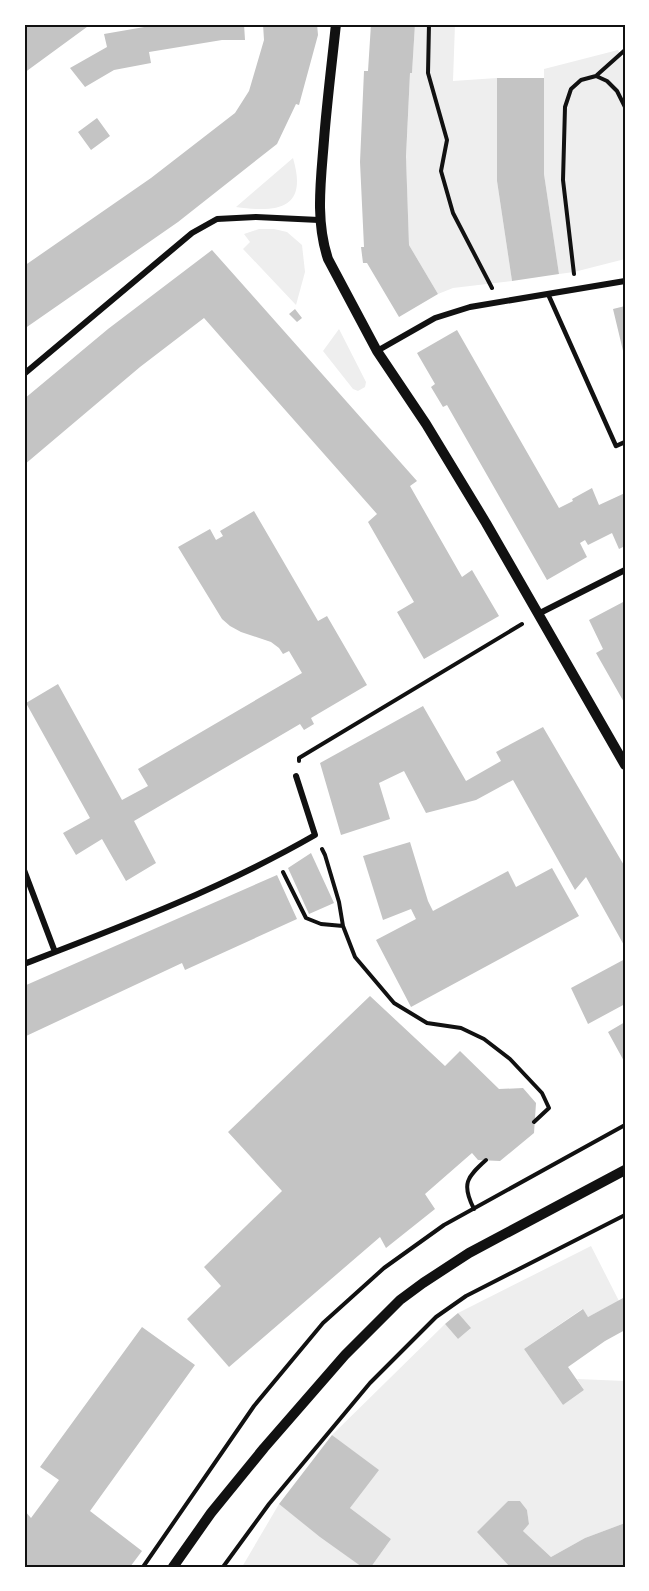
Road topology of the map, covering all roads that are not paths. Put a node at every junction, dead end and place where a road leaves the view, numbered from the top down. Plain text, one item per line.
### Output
1 (336, 24) edge
2 (320, 220) junction
3 (625, 281) edge
4 (548, 294) junction
5 (377, 351) junction
6 (24, 374) edge
7 (625, 442) edge
8 (625, 570) edge
9 (537, 615) junction
10 (625, 765) edge
11 (296, 776) road end
12 (24, 870) edge
13 (55, 952) junction
14 (24, 964) edge
15 (625, 1170) edge
16 (173, 1567) edge

1 - 2 street
2 - 5 street
2 - 6 street
3 - 4 street
4 - 5 street
4 - 7 lane
5 - 9 street
8 - 9 street
9 - 10 street
11 - 13 street
12 - 13 street
13 - 14 street
15 - 16 street

